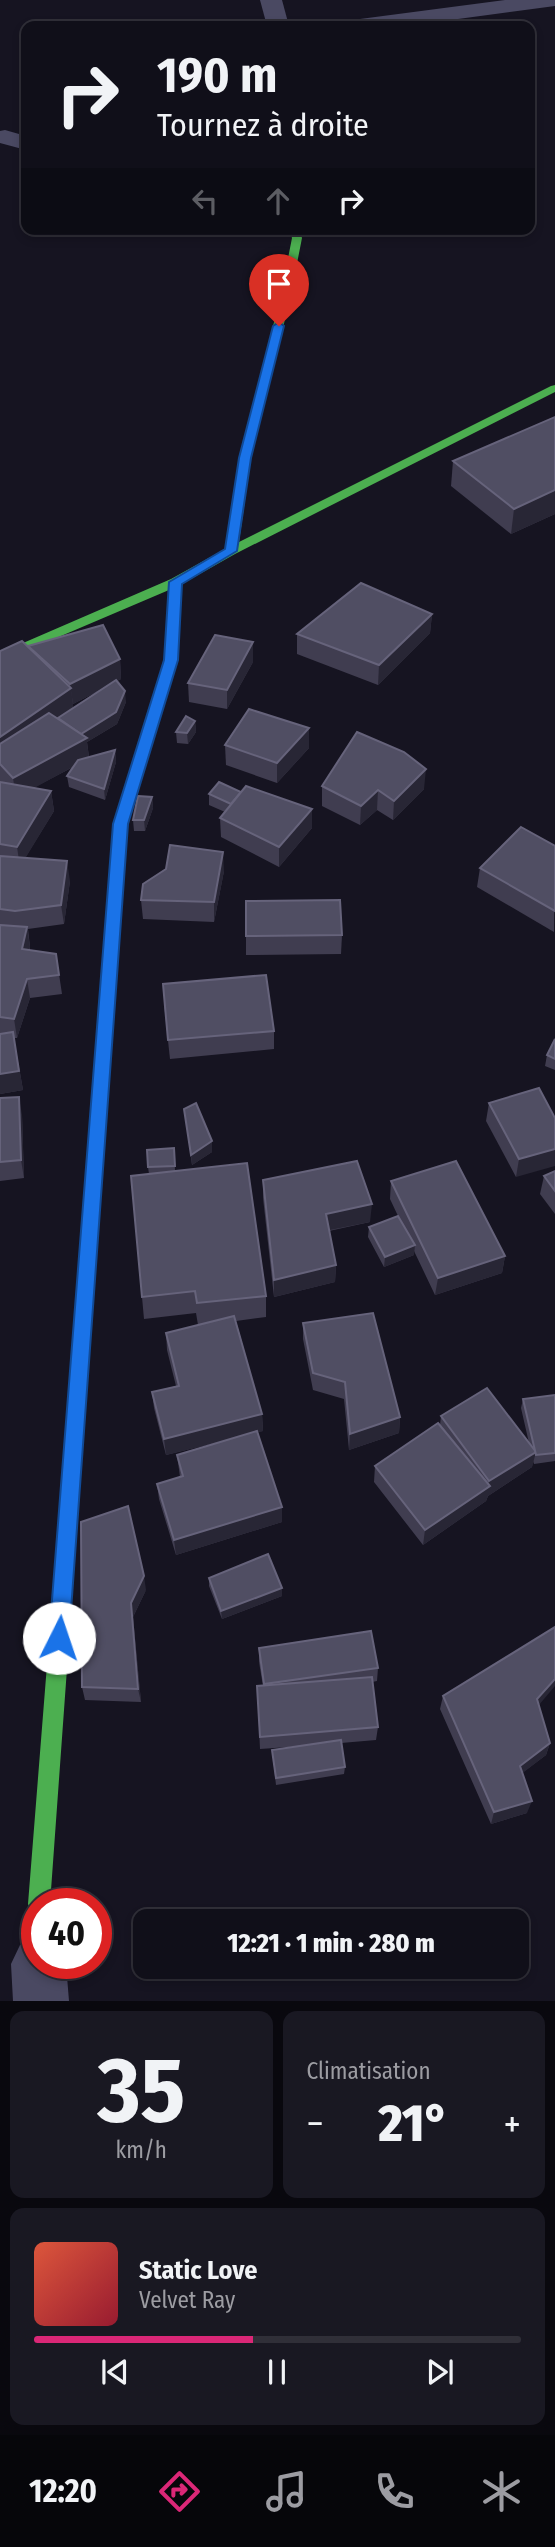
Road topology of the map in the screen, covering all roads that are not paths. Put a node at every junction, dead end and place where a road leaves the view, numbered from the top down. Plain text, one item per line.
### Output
1 (271, 0) edge
2 (553, 0) edge
3 (277, 21) edge
4 (397, 21) edge
5 (296, 235) edge
6 (555, 388) edge
7 (231, 551) junction
8 (176, 582) junction
9 (0, 658) edge
10 (40, 1888) edge
11 (40, 1979) edge
12 (41, 2001) edge

1 - 3 street
2 - 4 street
5 - 7 street
6 - 7 street
7 - 8 street
8 - 9 street
8 - 10 street
11 - 12 street

